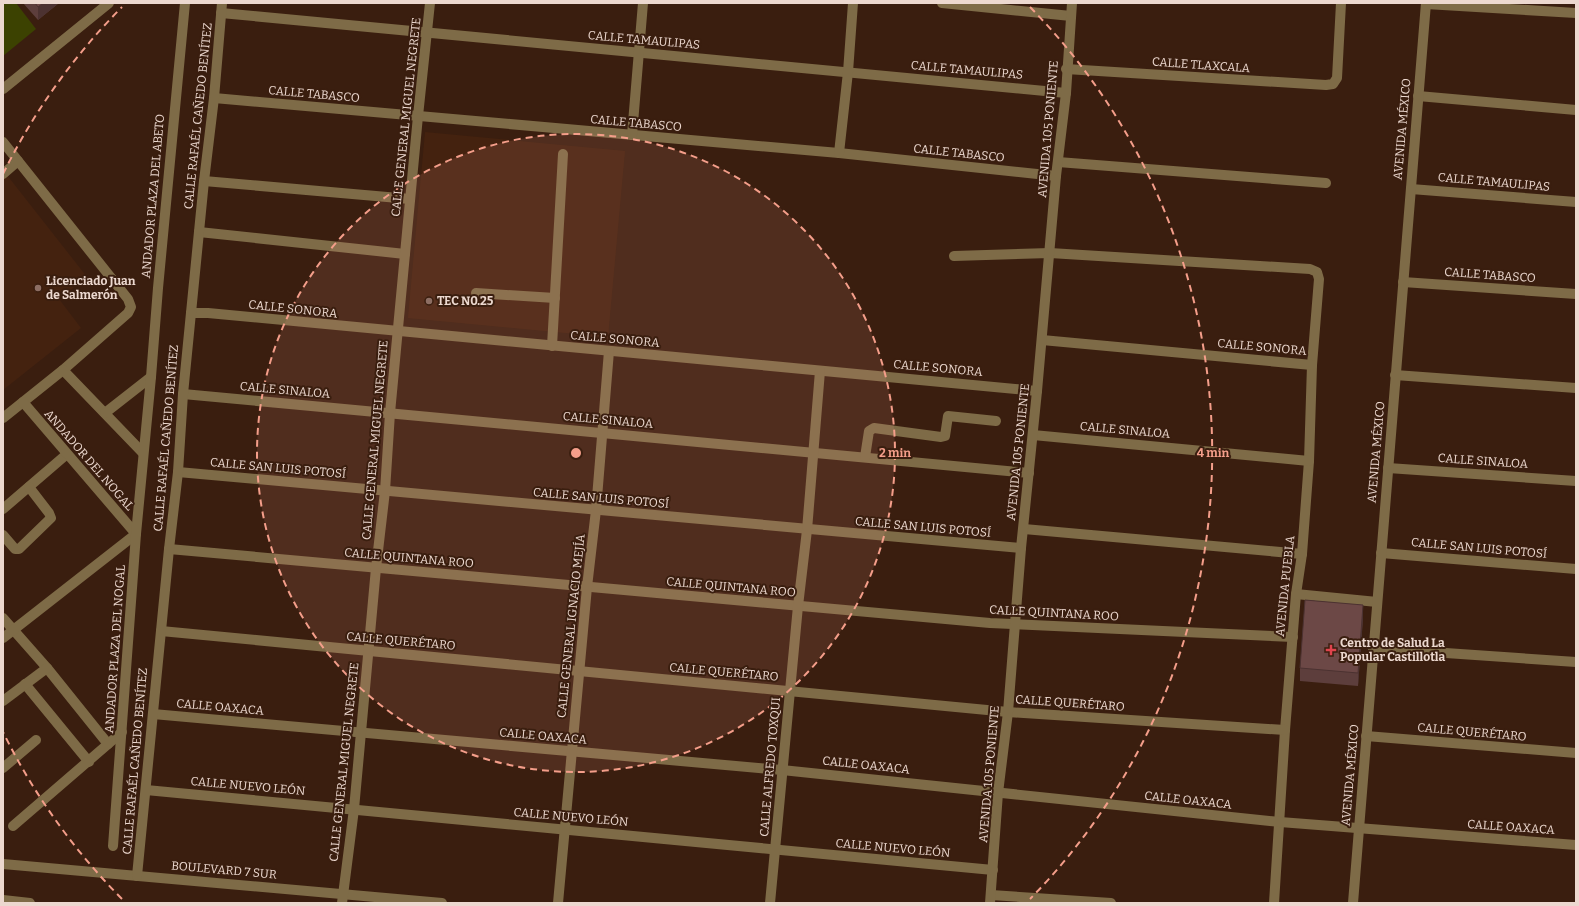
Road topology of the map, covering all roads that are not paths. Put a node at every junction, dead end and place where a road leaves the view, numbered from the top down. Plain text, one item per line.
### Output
1 (109, 3) edge
2 (185, 3) edge
3 (430, 3) edge
4 (643, 3) edge
5 (853, 3) edge
6 (942, 3) edge
7 (1072, 3) edge
8 (1342, 3) edge
9 (1426, 4) edge
10 (221, 8) edge
11 (1576, 13) edge
12 (1071, 16) junction
13 (427, 33) junction
14 (640, 53) junction
15 (1066, 69) junction
16 (848, 72) junction
17 (3, 89) edge
18 (1066, 93) junction
19 (1418, 96) junction
20 (214, 98) junction
21 (1576, 110) edge
22 (418, 116) junction
23 (632, 135) junction
24 (3, 142) edge
25 (839, 153) junction
26 (563, 154) dead end
27 (18, 161) junction
28 (1058, 162) junction
29 (3, 174) edge
30 (1056, 176) junction
31 (204, 181) junction
32 (1326, 183) dead end
33 (1411, 189) junction
34 (410, 199) junction
35 (1576, 202) edge
36 (199, 232) junction
37 (1050, 253) junction
38 (405, 254) junction
39 (954, 256) dead end
40 (1403, 282) junction
41 (476, 293) dead end
42 (1576, 294) edge
43 (555, 298) junction
44 (191, 313) junction
45 (398, 332) junction
46 (1042, 340) junction
47 (552, 346) junction
48 (608, 351) junction
49 (1312, 365) junction
50 (63, 370) junction
51 (820, 371) junction
52 (1395, 375) junction
53 (151, 377) junction
54 (1576, 388) edge
55 (1037, 390) junction
56 (183, 394) junction
57 (23, 402) junction
58 (105, 413) junction
59 (390, 413) junction
60 (3, 418) edge
61 (996, 421) dead end
62 (601, 433) junction
63 (1033, 435) junction
64 (812, 452) junction
65 (67, 454) junction
66 (143, 454) junction
67 (866, 457) junction
68 (1310, 461) junction
69 (1388, 468) junction
70 (178, 472) junction
71 (1029, 473) junction
72 (1576, 481) edge
73 (28, 487) junction
74 (385, 491) junction
75 (3, 509) edge
76 (596, 510) junction
77 (1024, 529) junction
78 (807, 530) junction
79 (3, 534) edge
80 (136, 534) junction
81 (1021, 548) junction
82 (169, 549) junction
83 (1381, 553) junction
84 (1302, 554) junction
85 (376, 568) junction
86 (1576, 569) edge
87 (587, 587) junction
88 (1296, 594) junction
89 (1377, 602) junction
90 (798, 606) junction
91 (3, 618) edge
92 (1015, 624) junction
93 (13, 631) junction
94 (161, 631) junction
95 (1293, 637) junction
96 (3, 638) edge
97 (1373, 648) junction
98 (368, 651) junction
99 (1576, 662) edge
100 (47, 668) junction
101 (579, 671) junction
102 (25, 684) junction
103 (790, 691) junction
104 (3, 701) edge
105 (1008, 712) junction
106 (153, 714) junction
107 (1285, 730) junction
108 (122, 732) junction
109 (361, 733) junction
110 (1366, 736) junction
111 (36, 740) dead end
112 (108, 744) junction
113 (572, 751) junction
114 (1576, 753) edge
115 (89, 762) junction
116 (3, 768) edge
117 (782, 770) junction
118 (146, 790) junction
119 (998, 793) junction
120 (354, 809) junction
121 (1280, 822) junction
122 (13, 826) dead end
123 (1359, 828) junction
124 (565, 830) junction
125 (1576, 845) edge
126 (113, 846) dead end
127 (775, 850) junction
128 (3, 864) edge
129 (993, 870) junction
130 (137, 876) junction
131 (342, 898) edge
132 (991, 899) edge
133 (3, 900) edge
134 (30, 903) edge
135 (442, 903) edge
136 (558, 903) edge
137 (770, 903) edge
138 (1111, 903) edge
139 (1274, 903) edge
140 (1352, 903) edge

1 - 17 street
2 - 53 street, ANDADOR PLAZA DEL ABETO
3 - 13 street, CALLE GENERAL MIGUEL NEGRETE
4 - 14 street
5 - 16 street
6 - 12 street
7 - 12 street, AVENIDA 105 PONIENTE
8 - 15 street, CALLE TLAXCALA
9 - 11 street
9 - 19 street, AVENIDA MÉXICO
10 - 13 street, CALLE TAMAULIPAS
10 - 20 street, CALLE RAFAÉL CAÑEDO BENÍTEZ
12 - 15 street, AVENIDA 105 PONIENTE
13 - 14 street, CALLE TAMAULIPAS
13 - 22 street, CALLE GENERAL MIGUEL NEGRETE
14 - 16 street, CALLE TAMAULIPAS
14 - 23 street
15 - 18 street, AVENIDA 105 PONIENTE
16 - 18 street, CALLE TAMAULIPAS
16 - 25 street
18 - 28 street, AVENIDA 105 PONIENTE
19 - 21 street
19 - 33 street, AVENIDA MÉXICO
20 - 22 street, CALLE TABASCO
20 - 31 street, CALLE RAFAÉL CAÑEDO BENÍTEZ
22 - 23 street, CALLE TABASCO
22 - 34 street, CALLE GENERAL MIGUEL NEGRETE
23 - 25 street, CALLE TABASCO
24 - 27 street
25 - 30 street, CALLE TABASCO
26 - 43 street
27 - 29 street
27 - 50 street
28 - 30 street, AVENIDA 105 PONIENTE
28 - 32 street
30 - 37 street, AVENIDA 105 PONIENTE
31 - 34 street
31 - 36 street, CALLE RAFAÉL CAÑEDO BENÍTEZ
33 - 35 street, CALLE TAMAULIPAS
33 - 40 street, AVENIDA MÉXICO
34 - 38 street, CALLE GENERAL MIGUEL NEGRETE
36 - 38 street
36 - 44 street, CALLE RAFAÉL CAÑEDO BENÍTEZ
37 - 39 street
37 - 46 street, AVENIDA 105 PONIENTE
37 - 49 street, AVENIDA PUEBLA
38 - 45 street, CALLE GENERAL MIGUEL NEGRETE
40 - 42 street, CALLE TABASCO
40 - 52 street, AVENIDA MÉXICO
41 - 43 street
43 - 47 street
44 - 45 street, CALLE SONORA
44 - 56 street, CALLE RAFAÉL CAÑEDO BENÍTEZ
45 - 47 street, CALLE SONORA
45 - 59 street, CALLE GENERAL MIGUEL NEGRETE
46 - 49 street, CALLE SONORA
46 - 55 street, AVENIDA 105 PONIENTE
47 - 48 street, CALLE SONORA
48 - 51 street, CALLE SONORA
48 - 62 street, CALLE GENERAL IGNACIO MEJÍA
49 - 68 street, AVENIDA PUEBLA
50 - 57 street
50 - 58 street
51 - 55 street, CALLE SONORA
51 - 64 street, CALLE ALFREDO TOXQUI
52 - 54 street
52 - 69 street, AVENIDA MÉXICO
53 - 58 street
53 - 66 street, ANDADOR PLAZA DEL NOGAL
55 - 63 street, AVENIDA 105 PONIENTE
56 - 59 street, CALLE SINALOA
56 - 70 street, CALLE RAFAÉL CAÑEDO BENÍTEZ
57 - 60 street
57 - 65 street, ANDADOR DEL NOGAL
58 - 66 street
59 - 62 street, CALLE SINALOA
59 - 74 street, CALLE GENERAL MIGUEL NEGRETE
61 - 67 street
62 - 64 street, CALLE SINALOA
62 - 76 street, CALLE GENERAL IGNACIO MEJÍA
63 - 68 street, CALLE SINALOA
63 - 71 street, AVENIDA 105 PONIENTE
64 - 67 street, CALLE SINALOA
64 - 78 street, CALLE ALFREDO TOXQUI
65 - 73 street
65 - 80 street, ANDADOR DEL NOGAL
66 - 80 street, ANDADOR PLAZA DEL NOGAL
67 - 71 street, CALLE SINALOA
68 - 84 street, AVENIDA PUEBLA
69 - 72 street, CALLE SINALOA
69 - 83 street, AVENIDA MÉXICO
70 - 74 street, CALLE SAN LUIS POTOSÍ
70 - 82 street, CALLE RAFAÉL CAÑEDO BENÍTEZ
71 - 77 street, AVENIDA 105 PONIENTE
73 - 75 street
73 - 79 street
74 - 76 street, CALLE SAN LUIS POTOSÍ
74 - 85 street, CALLE GENERAL MIGUEL NEGRETE
76 - 78 street, CALLE SAN LUIS POTOSÍ
76 - 87 street, CALLE GENERAL IGNACIO MEJÍA
77 - 81 street, AVENIDA 105 PONIENTE
77 - 84 street
78 - 81 street, CALLE SAN LUIS POTOSÍ
78 - 90 street, CALLE ALFREDO TOXQUI
80 - 93 street
80 - 108 street, ANDADOR PLAZA DEL NOGAL
81 - 92 street, AVENIDA 105 PONIENTE
82 - 85 street, CALLE QUINTANA ROO
82 - 94 street, CALLE RAFAÉL CAÑEDO BENÍTEZ
83 - 86 street, CALLE SAN LUIS POTOSÍ
83 - 89 street, AVENIDA MÉXICO
84 - 88 street, AVENIDA PUEBLA
85 - 87 street, CALLE QUINTANA ROO
85 - 98 street, CALLE GENERAL MIGUEL NEGRETE
87 - 90 street, CALLE QUINTANA ROO
87 - 101 street, CALLE GENERAL IGNACIO MEJÍA
88 - 89 street
88 - 95 street, AVENIDA PUEBLA
89 - 97 street, AVENIDA MÉXICO
90 - 92 street, CALLE QUINTANA ROO
90 - 103 street, CALLE ALFREDO TOXQUI
91 - 93 street
92 - 95 street, CALLE QUINTANA ROO
92 - 105 street, AVENIDA 105 PONIENTE
93 - 96 street
93 - 100 street
94 - 98 street, CALLE QUERÉTARO
94 - 106 street, CALLE RAFAÉL CAÑEDO BENÍTEZ
95 - 107 street, AVENIDA PUEBLA
97 - 99 street
97 - 110 street, AVENIDA MÉXICO
98 - 101 street, CALLE QUERÉTARO
98 - 109 street, CALLE GENERAL MIGUEL NEGRETE
100 - 102 street
100 - 112 street
101 - 103 street, CALLE QUERÉTARO
101 - 113 street, CALLE GENERAL IGNACIO MEJÍA
102 - 104 street
102 - 115 street
103 - 105 street, CALLE QUERÉTARO
103 - 117 street, CALLE ALFREDO TOXQUI
105 - 107 street, CALLE QUERÉTARO
105 - 119 street, AVENIDA 105 PONIENTE
106 - 109 street, CALLE OAXACA
106 - 118 street, CALLE RAFAÉL CAÑEDO BENÍTEZ
107 - 121 street, AVENIDA PUEBLA
108 - 112 street
108 - 126 street, ANDADOR PLAZA DEL NOGAL
109 - 113 street, CALLE OAXACA
109 - 120 street, CALLE GENERAL MIGUEL NEGRETE
110 - 114 street, CALLE QUERÉTARO
110 - 123 street, AVENIDA MÉXICO
111 - 116 street
112 - 115 street
113 - 117 street, CALLE OAXACA
113 - 124 street, CALLE GENERAL IGNACIO MEJÍA
115 - 122 street
117 - 119 street, CALLE OAXACA
117 - 127 street, CALLE ALFREDO TOXQUI
118 - 120 street, CALLE NUEVO LEÓN
118 - 130 street, CALLE RAFAÉL CAÑEDO BENÍTEZ
119 - 121 street, CALLE OAXACA
119 - 129 street, AVENIDA 105 PONIENTE
120 - 124 street, CALLE NUEVO LEÓN
120 - 131 street, CALLE GENERAL MIGUEL NEGRETE
121 - 123 street, CALLE OAXACA
121 - 139 street, AVENIDA PUEBLA
123 - 125 street, CALLE OAXACA
123 - 140 street, AVENIDA MÉXICO
124 - 127 street, CALLE NUEVO LEÓN
124 - 136 street, CALLE GENERAL IGNACIO MEJÍA
127 - 129 street, CALLE NUEVO LEÓN
127 - 137 street, CALLE ALFREDO TOXQUI
128 - 130 street, BOULEVARD 7 SUR
129 - 132 street, AVENIDA 105 PONIENTE
130 - 131 street, BOULEVARD 7 SUR
131 - 135 street, BOULEVARD 7 SUR
132 - 138 street
133 - 134 street

